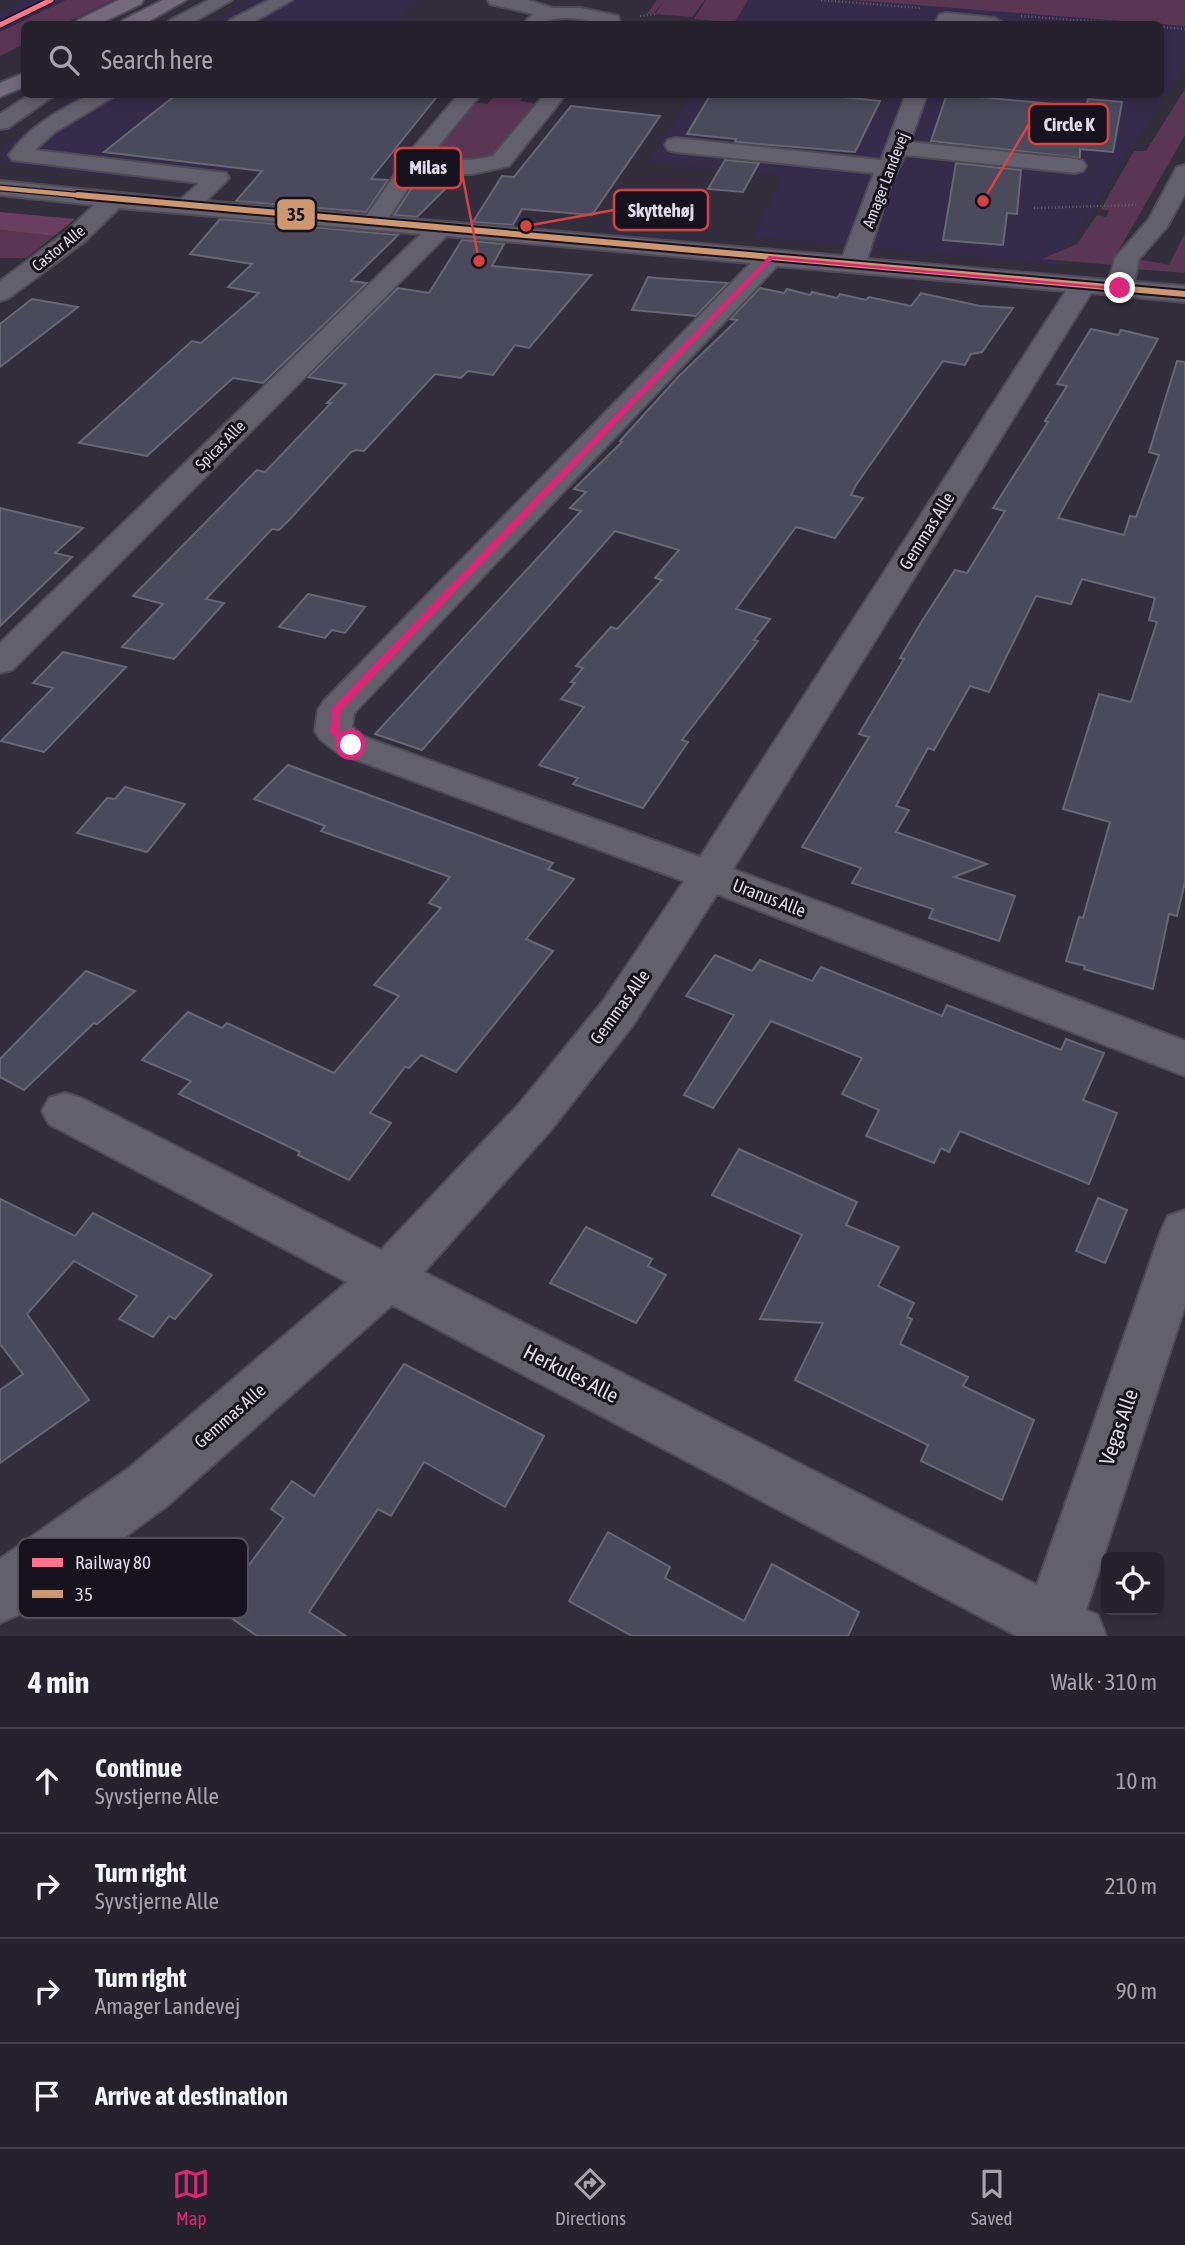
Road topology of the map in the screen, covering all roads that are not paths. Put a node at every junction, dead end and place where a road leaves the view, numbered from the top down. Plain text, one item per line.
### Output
1 (134, 0) edge
2 (177, 0) edge
3 (223, 0) edge
4 (283, 0) edge
5 (497, 0) edge
6 (553, 14) junction
7 (91, 21) edge
8 (136, 21) edge
9 (183, 21) edge
10 (243, 21) edge
11 (535, 21) edge
12 (611, 21) edge
13 (21, 80) edge
14 (0, 91) edge
15 (40, 98) edge
16 (101, 98) edge
17 (468, 98) edge
18 (553, 98) edge
19 (915, 98) edge
20 (0, 123) edge
21 (676, 145) dead end
22 (897, 146) junction
23 (1075, 166) dead end
24 (411, 167) junction
25 (889, 169) junction
26 (1185, 172) edge
27 (0, 188) edge
28 (113, 200) junction
29 (186, 206) junction
30 (373, 223) junction
31 (440, 229) junction
32 (771, 257) junction
33 (852, 265) junction
34 (0, 266) edge
35 (32, 269) junction
36 (1083, 285) junction
37 (1120, 288) junction
38 (0, 293) edge
39 (1185, 293) edge
40 (0, 662) edge
41 (709, 875) junction
42 (1185, 1059) edge
43 (65, 1111) dead end
44 (1185, 1231) edge
45 (387, 1278) junction
46 (77, 1538) edge
47 (18, 1581) edge
48 (0, 1594) edge
49 (1065, 1630) edge

1 - 7 highway
2 - 8 highway
3 - 9 street
4 - 10 street
5 - 6 street
6 - 11 street
6 - 12 street
13 - 14 highway
15 - 20 street
16 - 29 street
17 - 24 street
18 - 24 street
19 - 22 street, Amager Landevej
21 - 25 street
22 - 23 street
22 - 25 street, Amager Landevej
24 - 30 street
25 - 33 street, Amager Landevej
26 - 37 street
27 - 28 street
28 - 29 street
28 - 35 street, Castor Alle
29 - 30 street
30 - 31 street
31 - 32 street
31 - 40 street, Spicas Alle
32 - 33 street
32 - 41 street, Uranus Alle
33 - 36 street
34 - 35 street
35 - 38 street, Castor Alle
36 - 37 street
36 - 41 street, Gemmas Alle
37 - 39 street
41 - 42 street, Uranus Alle
41 - 45 street, Gemmas Alle
43 - 45 street, Herkules Alle
44 - 49 street, Vegas Alle
45 - 46 street, Gemmas Alle
45 - 49 street, Herkules Alle
47 - 48 street, Gemmas Alle

